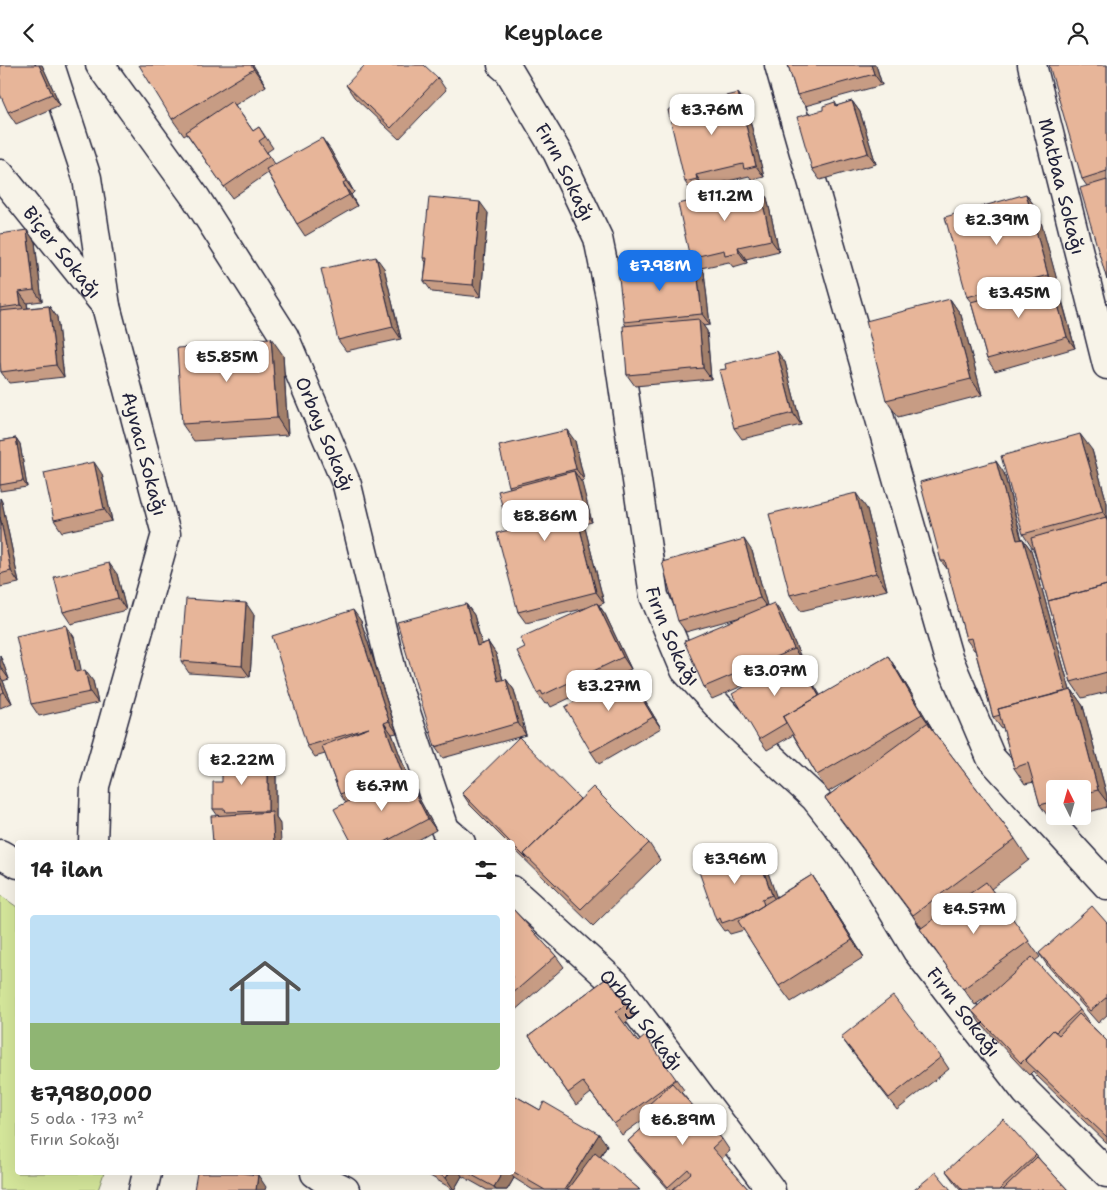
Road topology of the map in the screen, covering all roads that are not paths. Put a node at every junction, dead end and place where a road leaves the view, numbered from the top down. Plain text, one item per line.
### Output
1 (50, 65) edge
2 (100, 65) edge
3 (502, 65) edge
4 (779, 65) edge
5 (1032, 65) edge
6 (0, 174) edge
7 (106, 306) junction
8 (1107, 365) edge
9 (93, 840) edge
10 (457, 840) edge
11 (0, 854) edge
12 (15, 862) edge
13 (1107, 885) edge
14 (515, 893) edge
15 (1107, 1173) edge
16 (147, 1175) edge
17 (318, 1175) edge
18 (143, 1190) edge
19 (345, 1190) edge
20 (771, 1190) edge

1 - 7 street, Ayvacı Sokağı
2 - 10 street, Orbay Sokağı
3 - 15 street, Fırın Sokağı
4 - 13 street
5 - 8 street, Matbaa Sokağı
6 - 7 street, Biçer Sokağı
7 - 9 street, Ayvacı Sokağı
11 - 12 street
14 - 20 street, Orbay Sokağı
16 - 18 street
17 - 19 street

